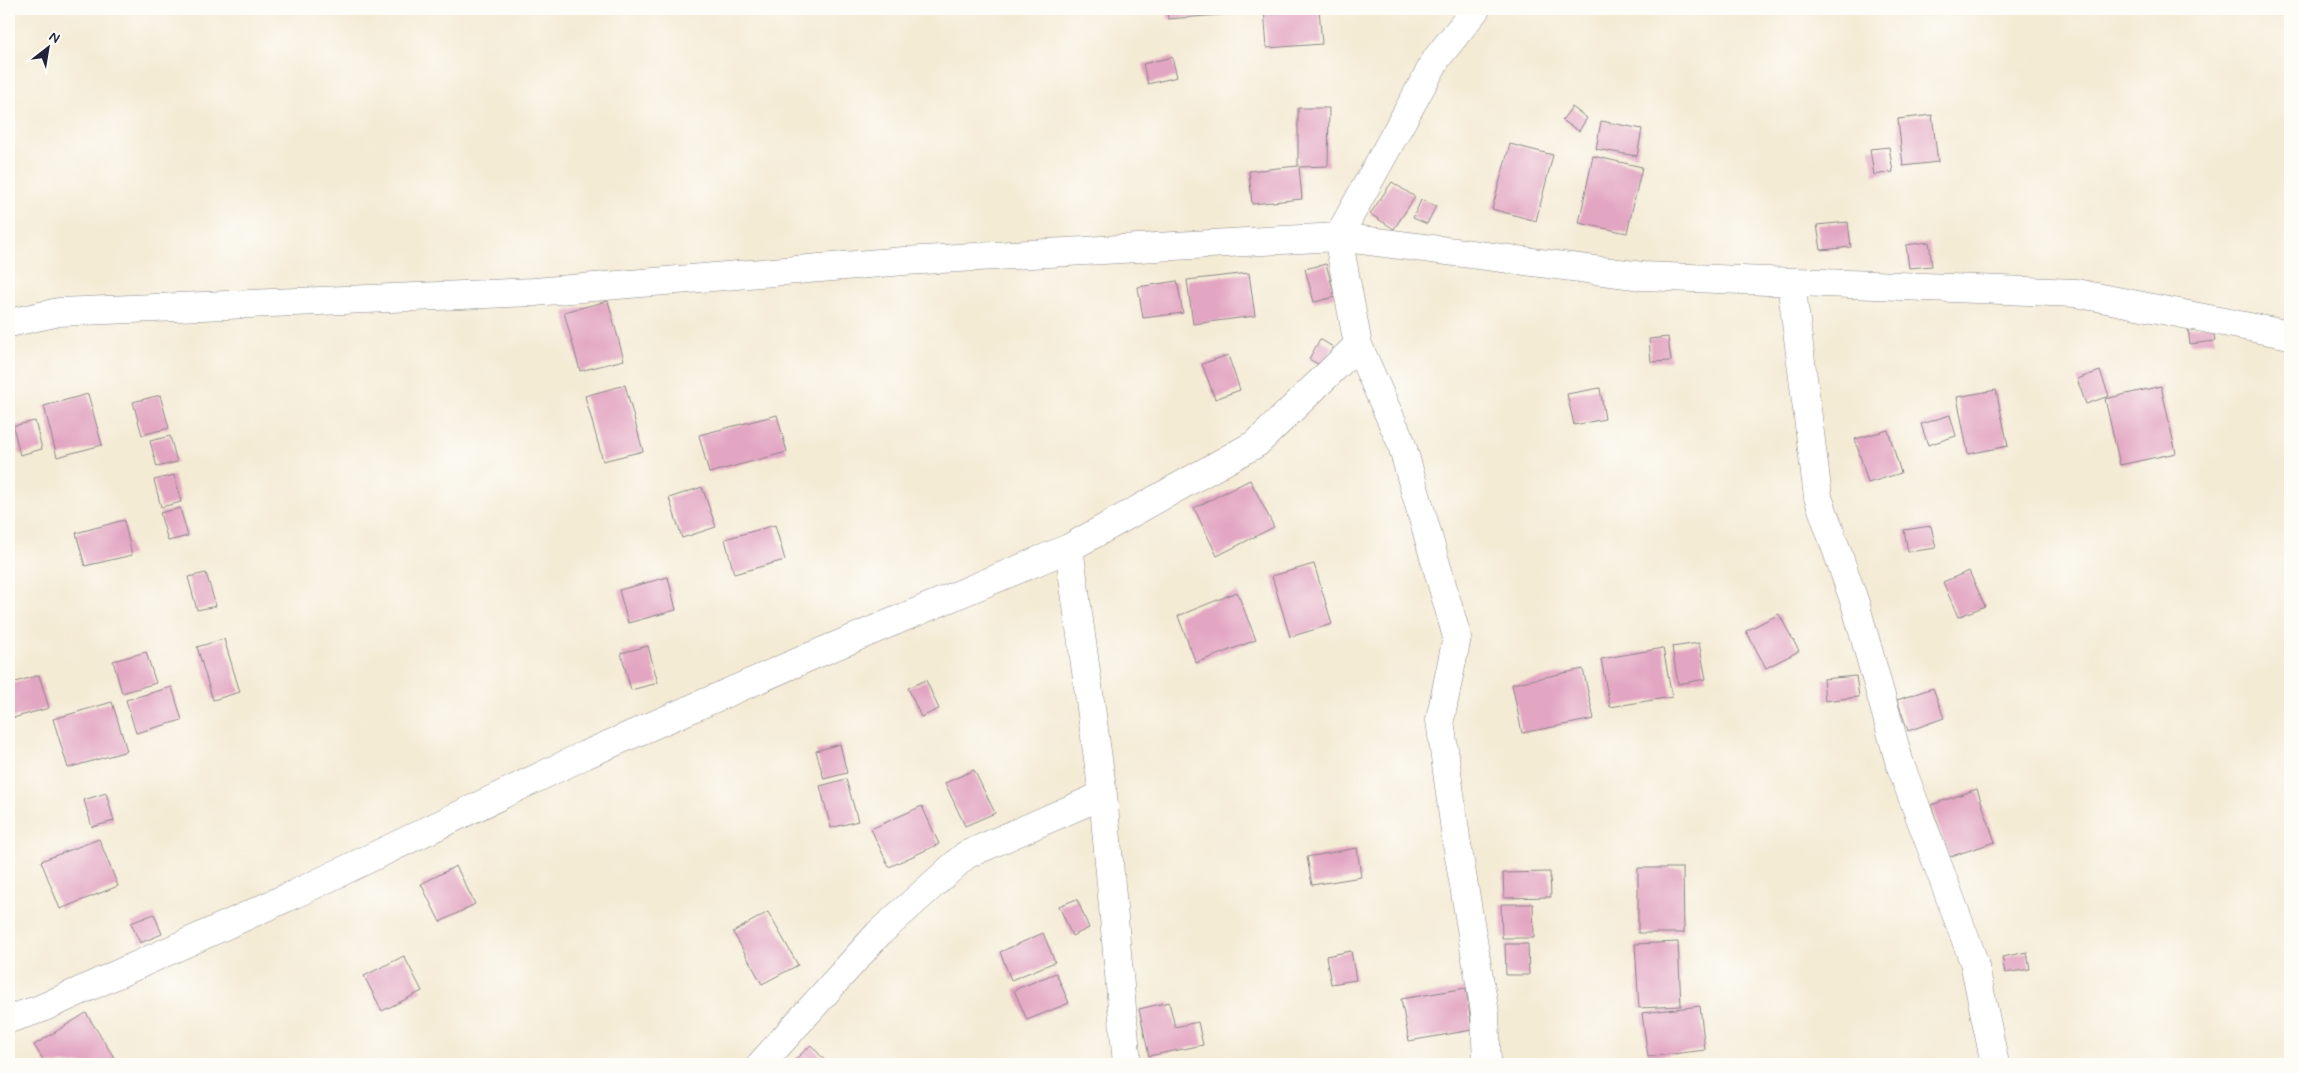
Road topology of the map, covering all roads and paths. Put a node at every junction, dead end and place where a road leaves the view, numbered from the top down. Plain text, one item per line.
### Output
1 (1476, 9) edge
2 (1338, 237) junction
3 (1791, 282) junction
4 (9, 323) edge
5 (2290, 335) edge
6 (1358, 345) junction
7 (1069, 548) junction
8 (1104, 795) junction
9 (9, 1019) edge
10 (761, 1064) edge
11 (1127, 1064) edge
12 (1487, 1064) edge
13 (1995, 1064) edge

1 - 2 street
2 - 3 street
2 - 4 street
2 - 6 street
3 - 5 street
3 - 13 street
6 - 7 street
6 - 12 street
7 - 8 street
7 - 9 street
8 - 10 street
8 - 11 street

